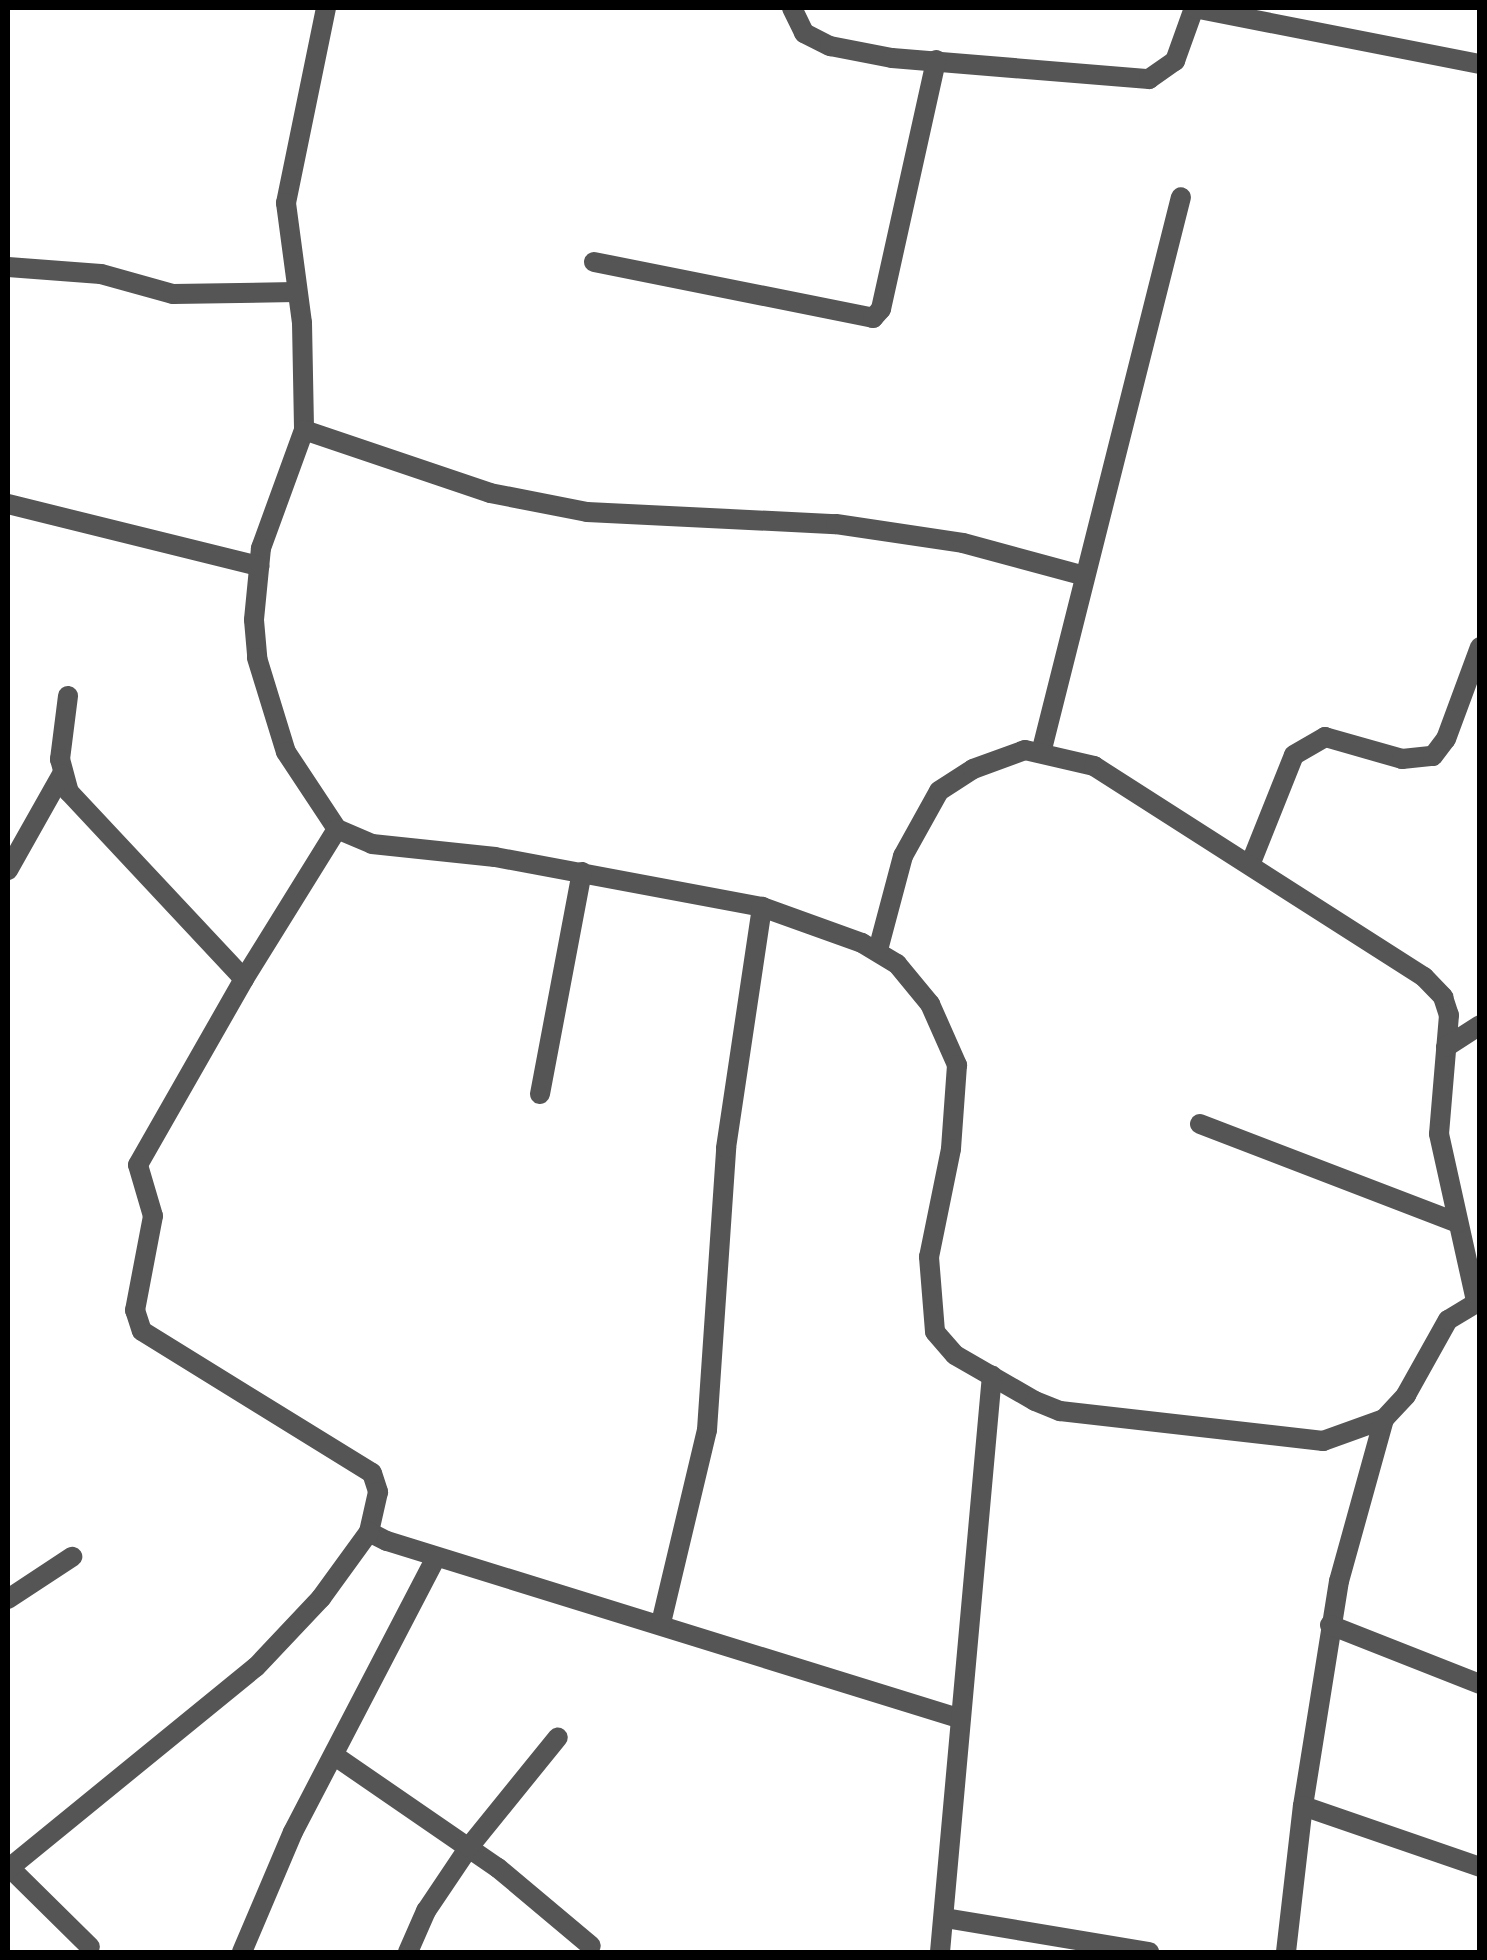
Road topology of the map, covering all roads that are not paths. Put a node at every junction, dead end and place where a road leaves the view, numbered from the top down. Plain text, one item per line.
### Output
1 (326, 8) edge
2 (792, 8) edge
3 (1194, 8) edge
4 (936, 60) junction
5 (1480, 64) edge
6 (1182, 197) dead end
7 (594, 262) dead end
8 (8, 266) edge
9 (296, 292) junction
10 (304, 430) junction
11 (8, 504) edge
12 (259, 566) junction
13 (1082, 575) junction
14 (1480, 647) edge
15 (68, 696) dead end
16 (1042, 749) junction
17 (62, 774) junction
18 (337, 829) junction
19 (1250, 865) junction
20 (8, 870) edge
21 (582, 872) junction
22 (762, 908) junction
23 (878, 950) junction
24 (244, 979) junction
25 (1480, 1025) edge
26 (1446, 1047) junction
27 (540, 1094) dead end
28 (1200, 1124) dead end
29 (1458, 1223) junction
30 (1478, 1301) edge
31 (992, 1375) junction
32 (1384, 1420) junction
33 (370, 1532) junction
34 (72, 1557) dead end
35 (436, 1557) junction
36 (8, 1599) edge
37 (661, 1623) junction
38 (1330, 1625) junction
39 (1480, 1684) edge
40 (958, 1718) junction
41 (558, 1736) dead end
42 (335, 1756) junction
43 (1302, 1806) junction
44 (469, 1847) junction
45 (8, 1868) edge
46 (1480, 1868) edge
47 (946, 1918) junction
48 (90, 1946) dead end
49 (590, 1946) dead end
50 (242, 1952) edge
51 (408, 1952) edge
52 (940, 1952) edge
53 (1149, 1952) edge
54 (1286, 1952) edge

1 - 9 street
2 - 4 street
3 - 4 street
3 - 5 street
4 - 7 street
6 - 13 street
8 - 9 street
9 - 10 street
10 - 12 street
10 - 13 street
11 - 12 street
12 - 18 street
13 - 16 street
14 - 19 street
15 - 17 street
16 - 19 street
16 - 23 street
17 - 20 street
17 - 24 street
18 - 21 street
18 - 24 street
19 - 26 street
21 - 22 street
21 - 27 street
22 - 23 street
22 - 37 street
23 - 31 street
24 - 33 street
25 - 26 street
26 - 29 street
28 - 29 street
29 - 30 street
30 - 32 street
31 - 32 street
31 - 40 street
32 - 38 street
33 - 35 street
33 - 45 street
34 - 36 street
35 - 37 street
35 - 42 street
37 - 40 street
38 - 39 street
38 - 43 street
40 - 47 street
41 - 44 street
42 - 44 street
42 - 50 street
43 - 46 street
43 - 54 street
44 - 49 street
44 - 51 street
45 - 48 street
47 - 52 street
47 - 53 street

